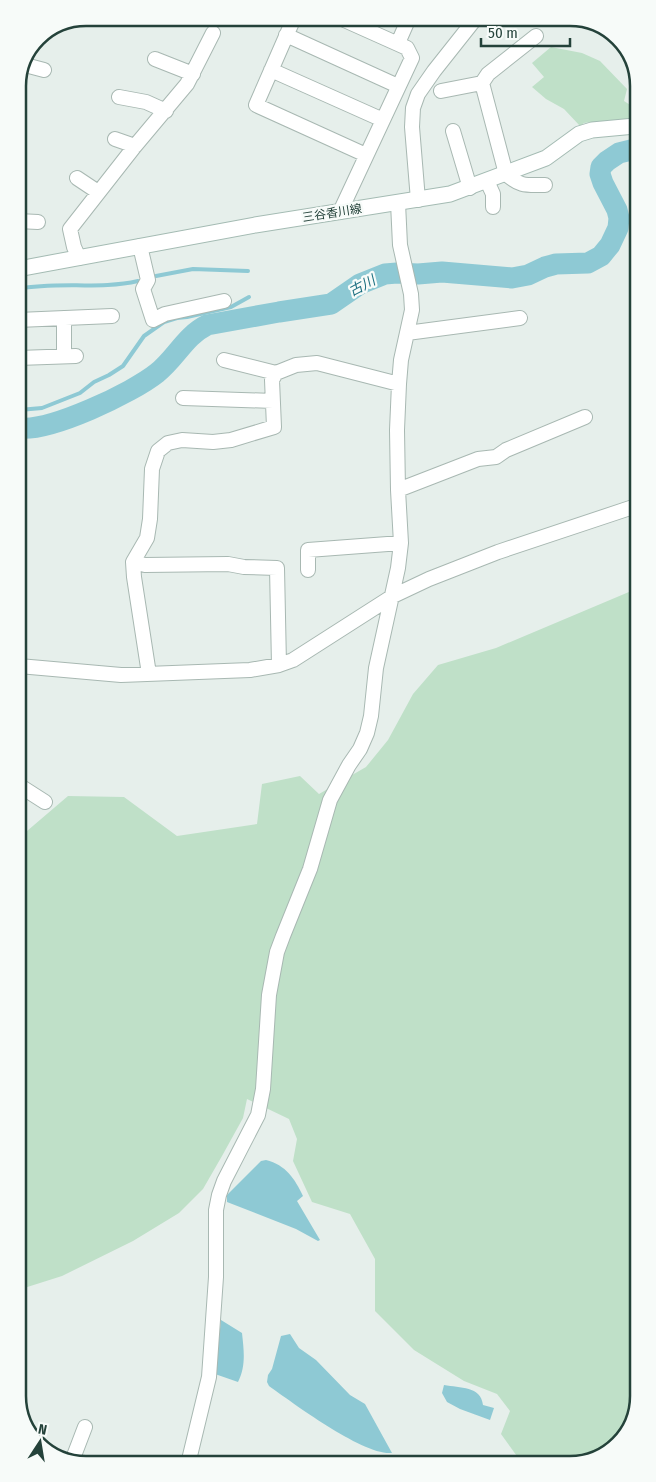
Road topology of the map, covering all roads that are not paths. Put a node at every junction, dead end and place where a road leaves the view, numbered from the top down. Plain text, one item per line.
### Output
1 (290, 26) edge
2 (359, 26) edge
3 (405, 26) edge
4 (470, 26) edge
5 (213, 33) dead end
6 (286, 35) junction
7 (536, 36) dead end
8 (398, 43) junction
9 (155, 58) dead end
10 (30, 66) edge
11 (44, 70) dead end
12 (271, 70) junction
13 (194, 74) junction
14 (482, 83) junction
15 (398, 86) junction
16 (441, 91) dead end
17 (119, 97) dead end
18 (166, 111) junction
19 (383, 120) junction
20 (630, 126) edge
21 (453, 131) dead end
22 (115, 139) dead end
23 (135, 146) junction
24 (366, 155) junction
25 (506, 174) junction
26 (77, 178) dead end
27 (488, 181) junction
28 (545, 185) dead end
29 (470, 188) junction
30 (98, 192) junction
31 (418, 200) junction
32 (398, 203) junction
33 (493, 207) dead end
34 (340, 212) junction
35 (26, 221) edge
36 (38, 222) dead end
37 (140, 246) junction
38 (79, 258) junction
39 (26, 268) edge
40 (224, 301) dead end
41 (112, 316) dead end
42 (64, 318) junction
43 (520, 318) dead end
44 (26, 320) edge
45 (407, 333) junction
46 (26, 358) edge
47 (224, 360) dead end
48 (276, 373) junction
49 (399, 384) junction
50 (183, 398) dead end
51 (273, 401) junction
52 (585, 417) dead end
53 (398, 490) junction
54 (630, 508) edge
55 (401, 543) junction
56 (133, 562) junction
57 (308, 570) dead end
58 (393, 596) junction
59 (279, 665) junction
60 (26, 666) edge
61 (150, 674) junction
62 (26, 790) edge
63 (45, 802) dead end
64 (85, 1427) dead end
65 (74, 1455) edge
66 (190, 1456) edge

1 - 6 street
2 - 8 street
3 - 8 street
4 - 31 street
5 - 13 street
6 - 12 street
6 - 15 street
7 - 14 street
8 - 15 street
9 - 13 street
10 - 11 street
12 - 19 street
12 - 24 street
13 - 18 street
14 - 16 street
14 - 25 street
15 - 19 street
17 - 18 street
18 - 23 street
19 - 24 street
20 - 25 main road, 三谷香川線
21 - 29 street
22 - 23 street
23 - 30 street
24 - 34 street
25 - 27 main road, 三谷香川線
25 - 28 street
26 - 30 street
27 - 29 main road, 三谷香川線
27 - 33 street
29 - 31 main road, 三谷香川線
30 - 38 street
31 - 32 main road, 三谷香川線
32 - 34 main road, 三谷香川線
32 - 45 street
34 - 37 main road, 三谷香川線
35 - 36 street
37 - 38 main road, 三谷香川線
37 - 40 street
38 - 39 main road, 三谷香川線
41 - 42 street
42 - 44 street
42 - 46 street
43 - 45 street
45 - 49 street
47 - 48 street
48 - 49 street
48 - 51 street
49 - 53 street
50 - 51 street
51 - 56 street
52 - 53 street
53 - 55 street
54 - 58 street
55 - 57 street
55 - 58 street
56 - 59 street
56 - 61 street
58 - 59 street
58 - 66 street
59 - 61 street
60 - 61 street
62 - 63 street
64 - 65 street

